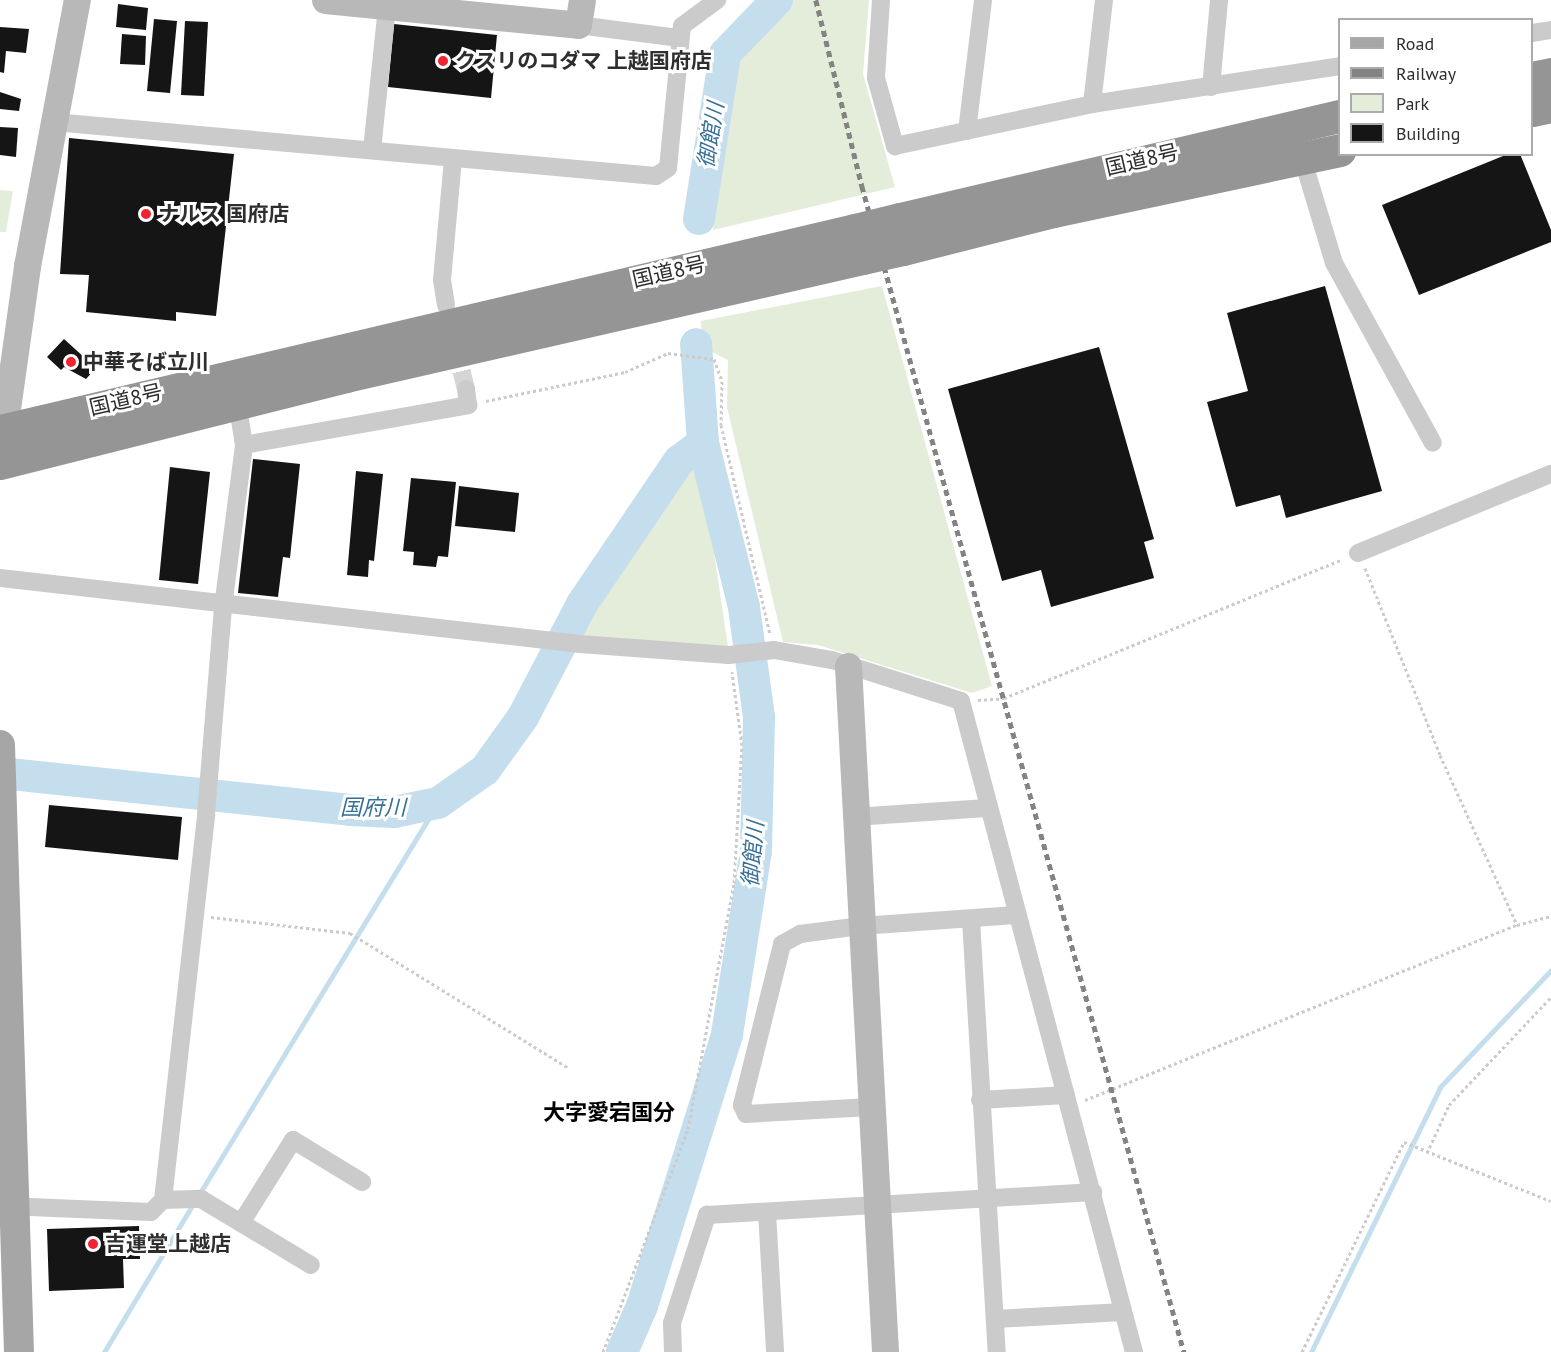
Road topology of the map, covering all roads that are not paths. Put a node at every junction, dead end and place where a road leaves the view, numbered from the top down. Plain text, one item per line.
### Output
1 (77, 0) edge
2 (325, 0) edge
3 (717, 0) edge
4 (881, 0) edge
5 (982, 0) edge
6 (1104, 0) edge
7 (1219, 0) edge
8 (387, 7) junction
9 (580, 13) edge
10 (1551, 30) edge
11 (1533, 33) edge
12 (680, 38) junction
13 (1338, 66) edge
14 (1551, 74) edge
15 (1533, 78) edge
16 (1211, 87) junction
17 (1092, 104) junction
18 (1551, 106) edge
19 (1533, 110) edge
20 (1338, 117) edge
21 (54, 122) junction
22 (967, 131) junction
23 (372, 150) junction
24 (1338, 150) edge
25 (1302, 157) junction
26 (453, 158) junction
27 (902, 234) junction
28 (859, 244) junction
29 (446, 305) dead end
30 (467, 397) road end
31 (238, 406) junction
32 (1, 440) edge
33 (1433, 443) dead end
34 (244, 445) junction
35 (0, 463) edge
36 (1551, 474) edge
37 (1358, 553) road end
38 (0, 578) edge
39 (223, 607) junction
40 (848, 666) junction
41 (0, 745) edge
42 (987, 808) junction
43 (854, 816) junction
44 (4, 895) edge
45 (1016, 915) junction
46 (971, 920) junction
47 (861, 926) junction
48 (980, 1100) junction
49 (1068, 1100) junction
50 (871, 1107) junction
51 (362, 1182) dead end
52 (1092, 1192) junction
53 (163, 1200) junction
54 (986, 1200) junction
55 (876, 1205) junction
56 (7, 1206) edge
57 (767, 1212) junction
58 (241, 1223) junction
59 (312, 1265) dead end
60 (1123, 1312) junction
61 (995, 1318) junction
62 (19, 1352) edge
63 (673, 1352) edge
64 (775, 1352) edge
65 (885, 1352) edge
66 (997, 1352) edge
67 (1134, 1352) edge

1 - 21 street
2 - 8 street
3 - 12 street
4 - 22 street
5 - 22 street
6 - 17 street
7 - 16 street
8 - 9 street
8 - 23 street
9 - 12 street
10 - 11 street
12 - 26 street
13 - 16 street
14 - 15 highway
16 - 17 street
17 - 22 street
18 - 19 highway
20 - 27 highway, 国道8号
21 - 23 street
21 - 32 street
23 - 26 street
24 - 25 highway, 国道8号
25 - 27 highway, 国道8号
25 - 33 street
26 - 29 street
27 - 28 highway, 国道8号, bridge
28 - 31 highway, 国道8号
28 - 32 highway, 国道8号
30 - 34 street
31 - 34 street
31 - 35 highway, 国道8号
34 - 39 street
36 - 37 street
38 - 39 street
39 - 40 street
39 - 53 street
40 - 42 street
40 - 43 street
41 - 44 main road
42 - 43 street
42 - 45 street
43 - 47 street
44 - 56 main road
45 - 46 street
45 - 49 street
46 - 47 street
46 - 48 street
47 - 50 street
47 - 50 street
48 - 49 street
48 - 54 street
49 - 52 street
50 - 55 street
51 - 58 street
52 - 54 street
52 - 60 street
53 - 56 street
53 - 58 street
54 - 55 street
54 - 61 street
55 - 57 street
55 - 65 street
56 - 62 main road
57 - 63 street
57 - 64 street
58 - 59 street
60 - 61 street
60 - 67 street
61 - 66 street

